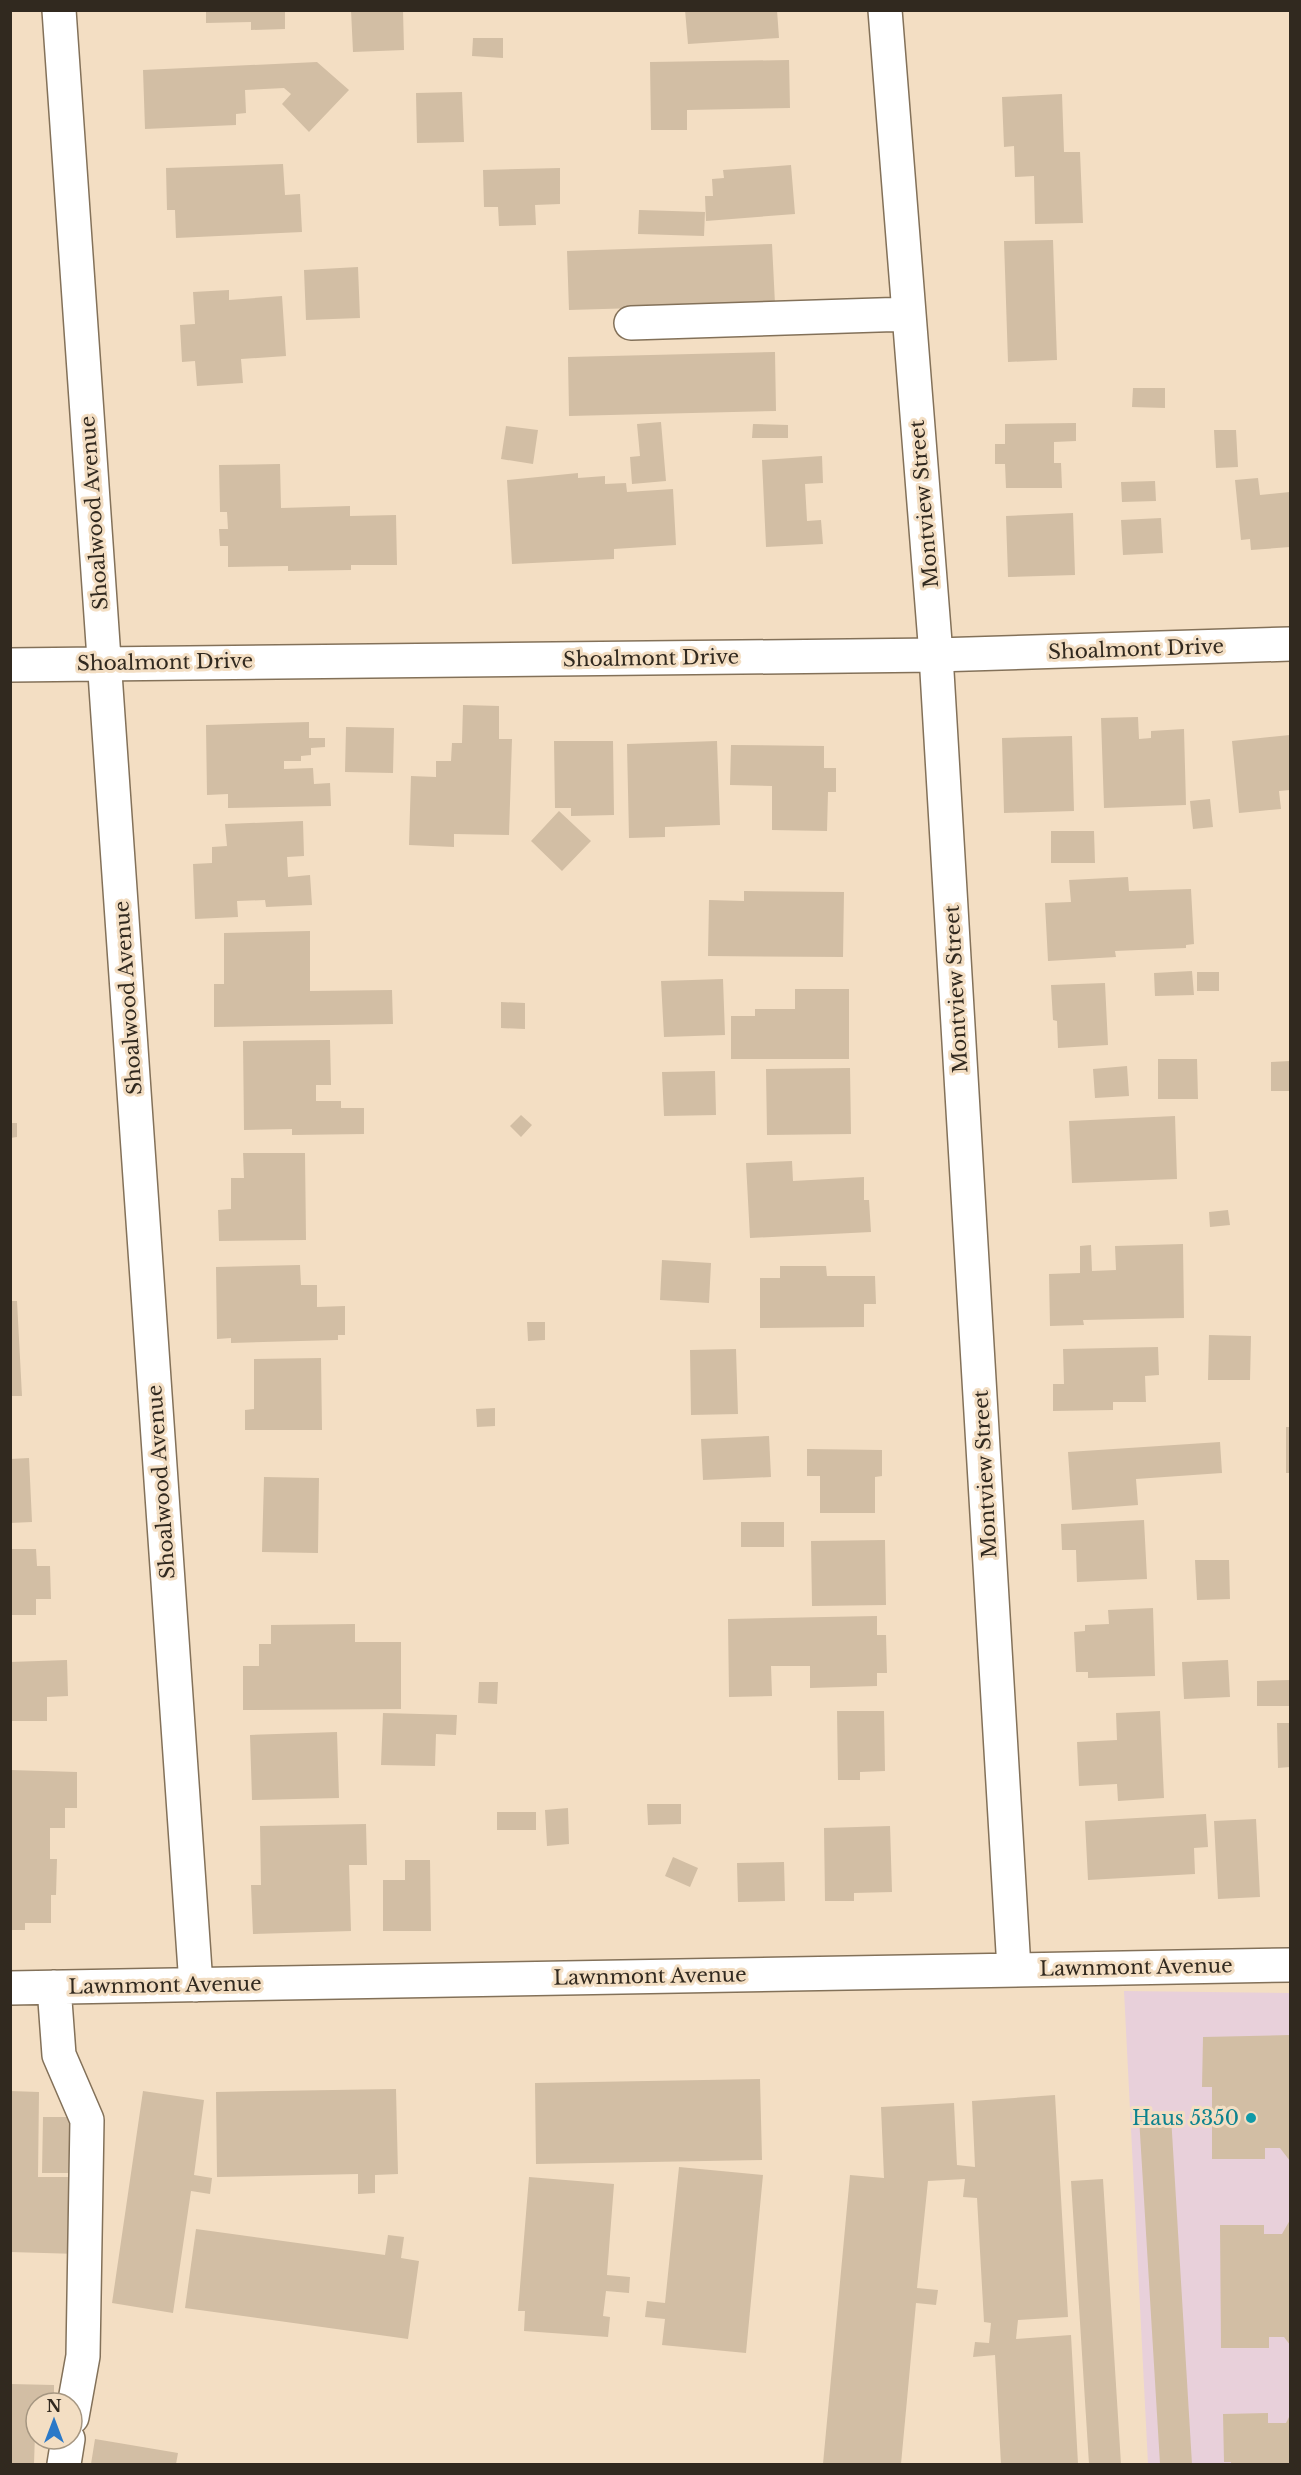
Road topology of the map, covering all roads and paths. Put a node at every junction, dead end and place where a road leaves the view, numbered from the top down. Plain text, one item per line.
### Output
1 (59, 10) edge
2 (885, 10) edge
3 (909, 314) junction
4 (631, 323) dead end
5 (1290, 644) edge
6 (936, 655) junction
7 (105, 663) junction
8 (10, 665) edge
9 (1290, 1965) edge
10 (1014, 1969) junction
11 (196, 1985) junction
12 (10, 1988) edge
13 (54, 1988) junction
14 (77, 2391) edge

1 - 7 street, Shoalwood Avenue
2 - 3 street, Montview Street
3 - 4 street
3 - 6 street, Montview Street
5 - 6 street, Shoalmont Drive
6 - 7 street, Shoalmont Drive
6 - 10 street, Montview Street
7 - 8 street, Shoalmont Drive
7 - 11 street, Shoalwood Avenue
9 - 10 street, Lawnmont Avenue
10 - 11 street, Lawnmont Avenue
11 - 13 street, Lawnmont Avenue
12 - 13 street, Lawnmont Avenue
13 - 14 street

